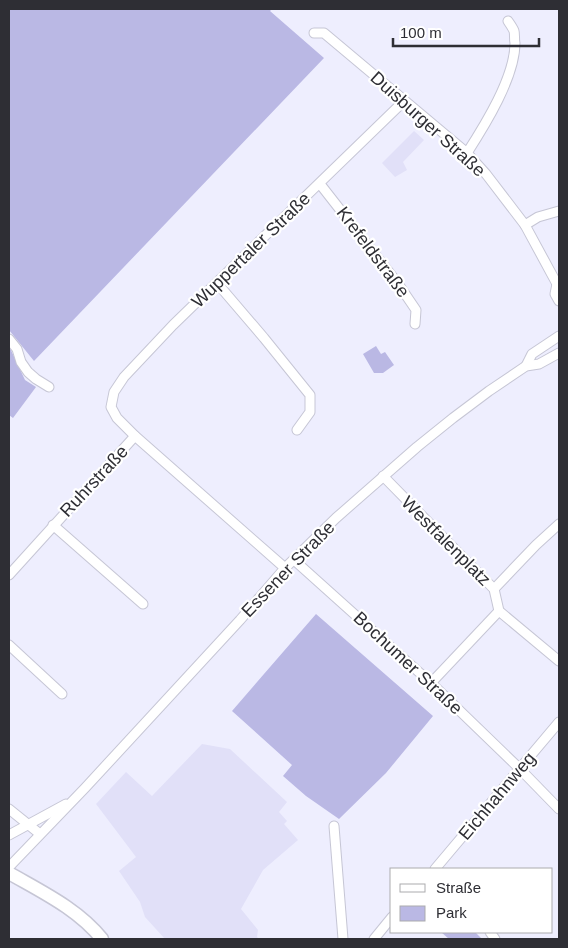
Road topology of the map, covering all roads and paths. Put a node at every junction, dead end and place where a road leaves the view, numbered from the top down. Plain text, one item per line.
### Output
1 (508, 21) dead end
2 (314, 33) dead end
3 (404, 101) junction
4 (467, 153) junction
5 (320, 184) junction
6 (559, 210) edge
7 (525, 225) junction
8 (217, 283) junction
9 (558, 285) edge
10 (559, 301) edge
11 (415, 324) dead end
12 (559, 336) edge
13 (9, 339) edge
14 (559, 353) edge
15 (526, 366) junction
16 (49, 387) dead end
17 (296, 430) dead end
18 (135, 436) junction
19 (383, 476) junction
20 (559, 524) edge
21 (53, 525) junction
22 (294, 560) junction
23 (285, 568) junction
24 (9, 576) edge
25 (494, 589) junction
26 (143, 604) dead end
27 (499, 611) junction
28 (9, 645) edge
29 (559, 661) edge
30 (431, 683) junction
31 (62, 694) dead end
32 (559, 722) edge
33 (520, 769) junction
34 (75, 799) junction
35 (9, 809) edge
36 (559, 809) edge
37 (28, 825) junction
38 (334, 826) dead end
39 (40, 834) junction
40 (9, 835) edge
41 (9, 867) edge
42 (436, 868) edge
43 (9, 872) edge
44 (390, 919) edge
45 (102, 939) edge
46 (342, 939) edge
47 (374, 939) edge

1 - 4 street
2 - 3 street, Duisburger Straße
3 - 4 street, Duisburger Straße
3 - 5 street, Wuppertaler Straße
4 - 7 street, Duisburger Straße
5 - 8 street, Wuppertaler Straße
5 - 11 street, Krefeldstraße
6 - 7 street
7 - 9 street, Duisburger Straße
8 - 17 street
8 - 18 street, Wuppertaler Straße
9 - 10 street, Duisburger Straße
12 - 15 street, Essener Straße
13 - 16 street
14 - 15 street, Essener Straße
15 - 19 street, Essener Straße
18 - 21 street, Ruhrstraße
18 - 23 street
19 - 22 street, Essener Straße
19 - 25 street, Westfalenplatz
20 - 25 street
21 - 24 street, Ruhrstraße
21 - 26 street, Ruhrstraße
22 - 23 street, Essener Straße
22 - 30 street, Bochumer Straße
23 - 34 street, Essener Straße
25 - 27 street, Westfalenplatz
27 - 29 street
27 - 30 street
28 - 31 street
30 - 33 street, Bochumer Straße
32 - 33 street, Eichhahnweg
33 - 36 street, Bochumer Straße
33 - 42 street, Eichhahnweg
34 - 37 street, Essener Straße
34 - 39 street, Essener Straße
35 - 37 street
37 - 39 street
37 - 40 street, Essener Straße
38 - 46 street
39 - 41 street, Essener Straße
43 - 45 main road
44 - 47 street

